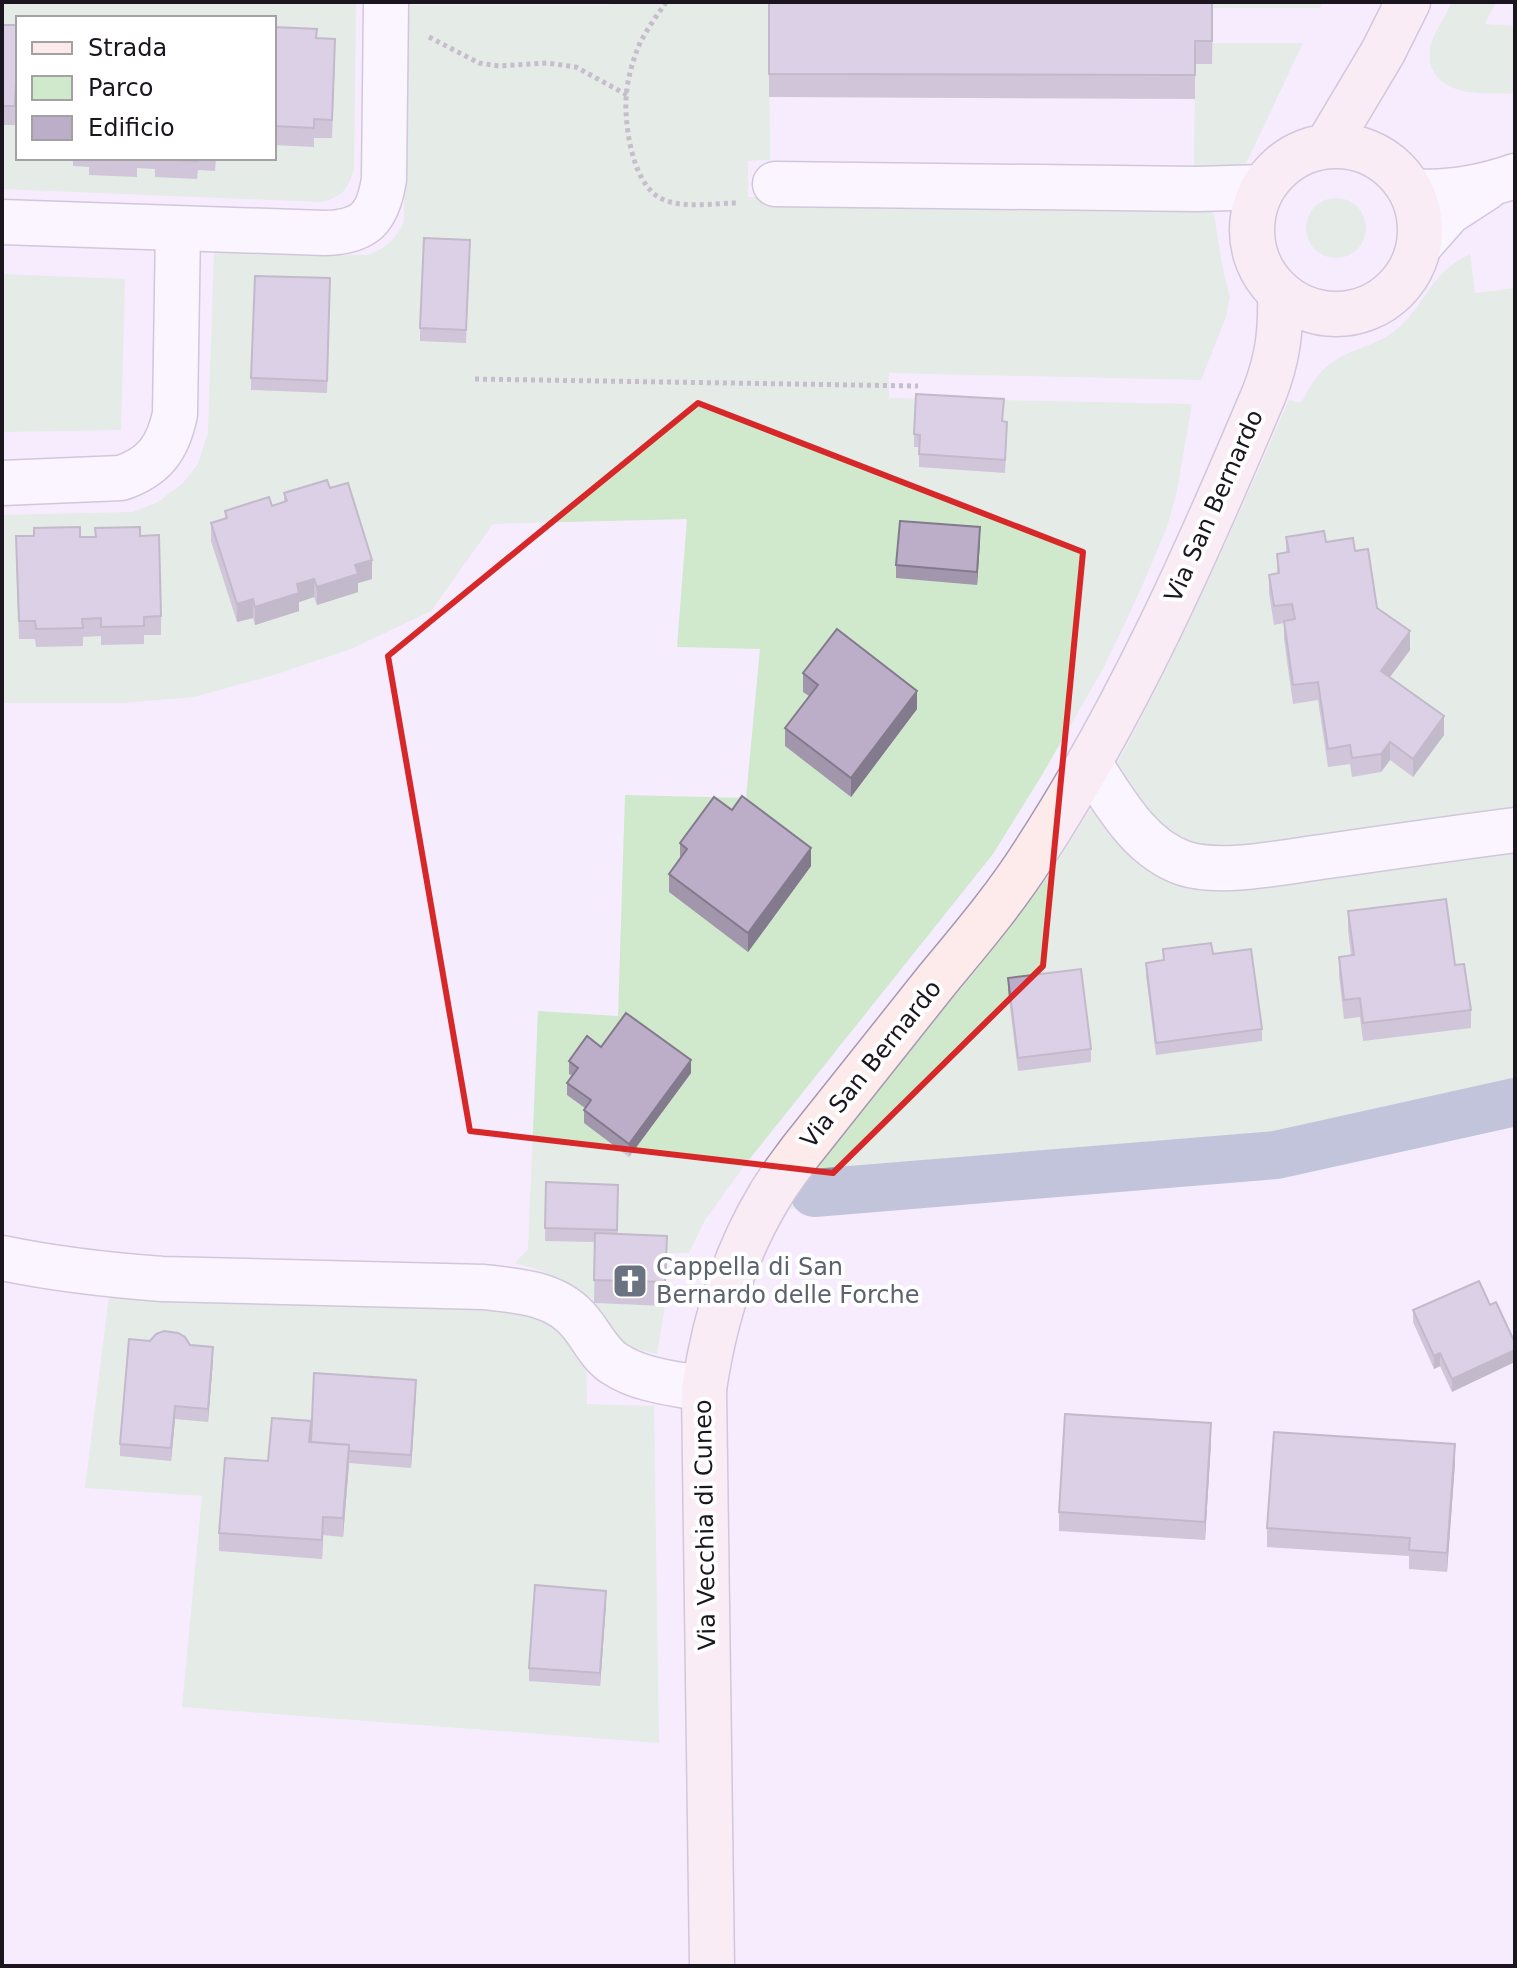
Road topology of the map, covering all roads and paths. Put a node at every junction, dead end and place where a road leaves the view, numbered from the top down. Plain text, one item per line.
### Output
1 (666, 2) edge
2 (1408, 2) edge
3 (386, 8) edge
4 (1383, 52) junction
5 (627, 95) junction
6 (1327, 146) junction
7 (1377, 156) junction
8 (1505, 179) edge
9 (775, 184) joint
10 (1411, 191) junction
11 (1258, 203) junction
12 (2, 222) edge
13 (178, 229) junction
14 (1419, 246) junction
15 (1280, 293) junction
16 (1333, 314) junction
17 (1271, 376) junction
18 (475, 379) dead end
19 (918, 386) dead end
20 (2, 483) edge
21 (1089, 763) junction
22 (1515, 830) edge
23 (2, 1258) edge
24 (704, 1389) junction
25 (712, 1966) edge

1 - 5 path
2 - 4 street
3 - 5 path
3 - 13 street
4 - 6 street
4 - 7 street
5 - 9 path
6 - 7 street, Via San Bernardo
6 - 11 street, Via San Bernardo
7 - 10 street, Via San Bernardo
8 - 10 street
8 - 14 street
9 - 11 street
10 - 14 street, Via San Bernardo
11 - 15 street
12 - 13 street
13 - 20 street
14 - 16 street, Via San Bernardo
15 - 16 street, Via San Bernardo
15 - 17 street, Via San Bernardo
16 - 17 street, Via San Bernardo
17 - 21 street, Via San Bernardo
18 - 19 path
21 - 22 street
21 - 24 street, Via San Bernardo
23 - 24 street, Via Vecchia di Cuneo
24 - 25 street, Via Vecchia di Cuneo

